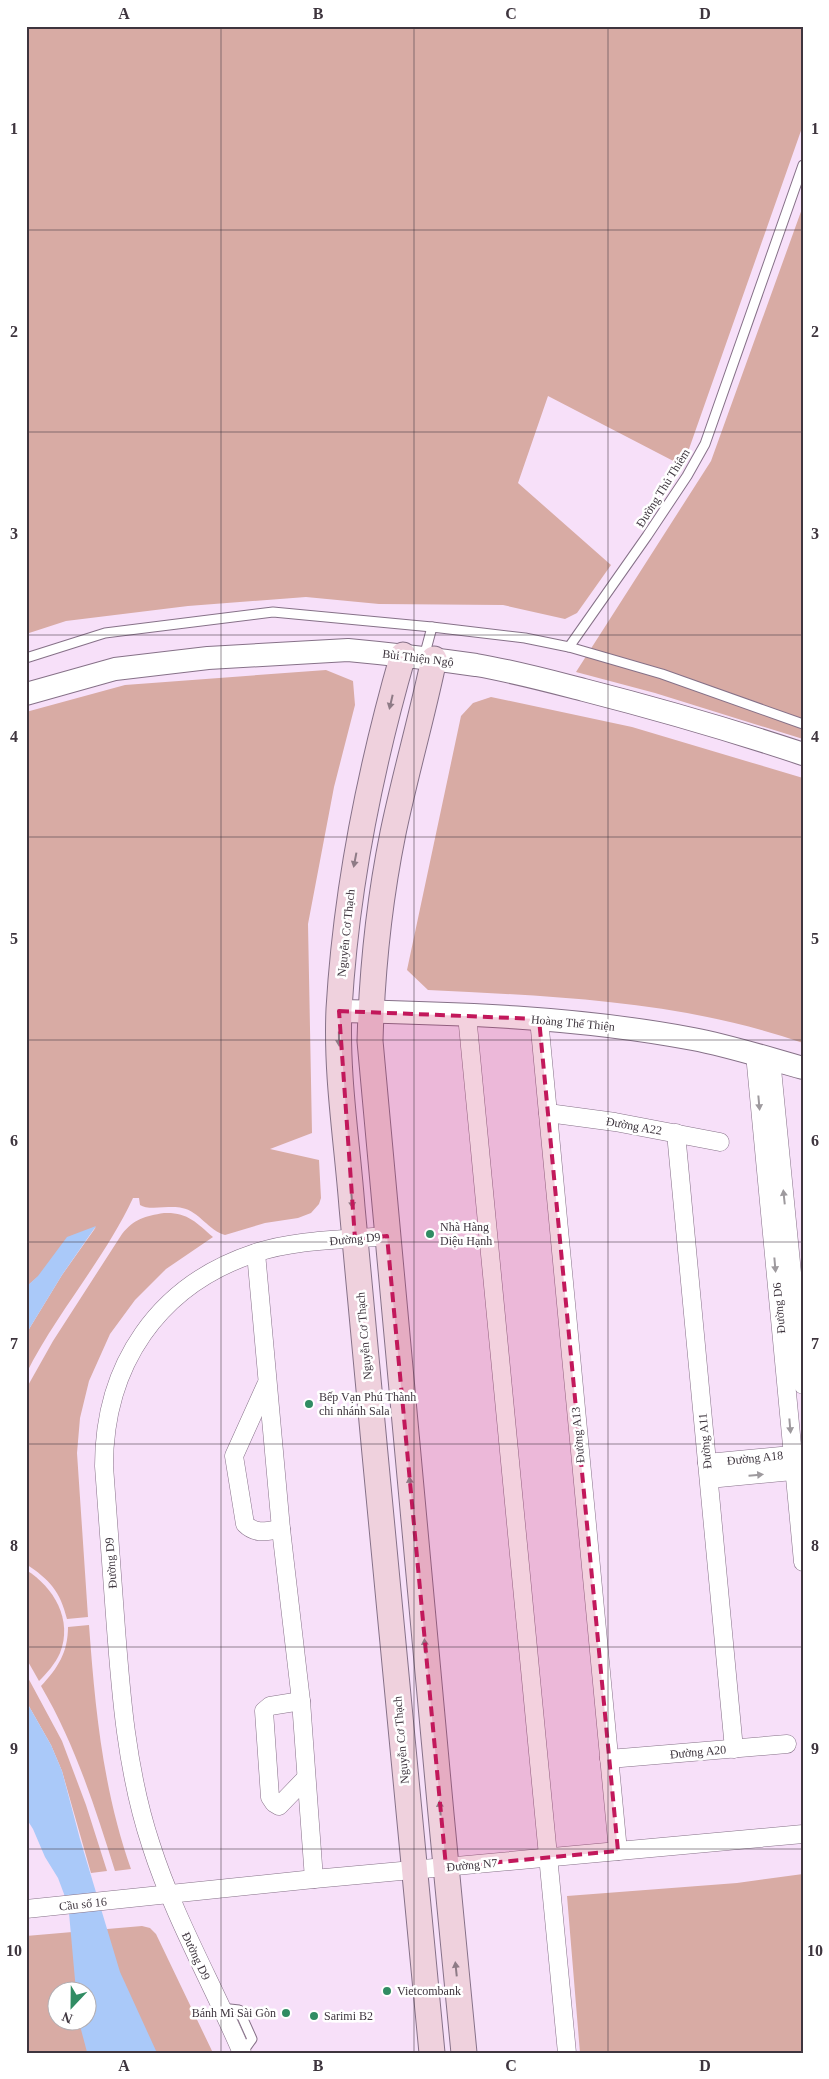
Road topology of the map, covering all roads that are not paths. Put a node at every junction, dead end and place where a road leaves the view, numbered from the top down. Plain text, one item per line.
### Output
1 (803, 165) edge
2 (432, 627) junction
3 (569, 647) junction
4 (421, 657) junction
5 (26, 658) edge
6 (26, 694) edge
7 (803, 724) edge
8 (803, 754) edge
9 (339, 1011) junction
10 (370, 1012) junction
11 (466, 1015) junction
12 (539, 1020) junction
13 (763, 1057) junction
14 (803, 1068) edge
15 (548, 1113) junction
16 (676, 1133) junction
17 (720, 1142) dead end
18 (387, 1236) junction
19 (355, 1239) junction
20 (256, 1253) junction
21 (267, 1385) junction
22 (803, 1385) edge
23 (798, 1462) edge
24 (708, 1471) junction
25 (281, 1530) junction
26 (803, 1562) edge
27 (301, 1701) junction
28 (786, 1744) dead end
29 (734, 1749) junction
30 (609, 1759) junction
31 (305, 1779) junction
32 (803, 1834) edge
33 (618, 1851) junction
34 (549, 1858) junction
35 (446, 1867) junction
36 (413, 1870) junction
37 (314, 1879) junction
38 (168, 1894) junction
39 (141, 1898) joint
40 (26, 1910) edge
41 (242, 2053) edge
42 (432, 2053) edge
43 (464, 2053) edge
44 (567, 2053) edge

1 - 3 lane, Đường Thủ Thiêm
2 - 3 lane
2 - 4 lane
2 - 5 lane
3 - 7 lane
4 - 6 street, Bùi Thiện Ngộ
4 - 8 street, Bùi Thiện Ngộ
4 -> 9 main road, Nguyễn Cơ Thạch
4 - 10 main road
9 - 10 street, Hoàng Thế Thiện
9 -> 19 main road, Nguyễn Cơ Thạch
10 - 11 street, Hoàng Thế Thiện
10 - 18 main road
11 - 12 street, Hoàng Thế Thiện
11 - 34 street
12 - 13 street, Hoàng Thế Thiện
12 - 15 street, Đường A13
13 - 14 street, Hoàng Thế Thiện
22 -> 13 street, Đường D6
13 -> 23 street, Đường D6
15 - 16 street, Đường A22
15 - 30 street, Đường A13
16 - 17 street, Đường A22
16 - 24 street, Đường A11
18 - 19 street, Đường D9
35 -> 18 main road
19 - 20 street, Đường D9
19 - 36 main road, Nguyễn Cơ Thạch
20 - 21 street
20 - 38 street, Đường D9
21 - 25 street
21 - 25 street
23 - 24 street, Đường A18
23 - 26 street, Đường D6
24 - 29 street, Đường A11
25 - 27 street
27 - 31 street
27 - 31 street
28 - 29 street, Đường A20
29 - 30 street, Đường A20
30 - 33 street, Đường A13
31 - 37 street
32 - 33 street, Đường N7
33 - 34 street, Đường N7
34 - 35 street, Đường N7
34 - 44 street
35 - 36 street, Đường N7
43 -> 35 main road
36 - 37 street, Đường N7
36 - 42 main road, Nguyễn Cơ Thạch
37 - 38 street, Đường N7
38 - 39 street, Đường N7
38 - 41 street, Đường D9
39 - 40 street, Cầu số 16

